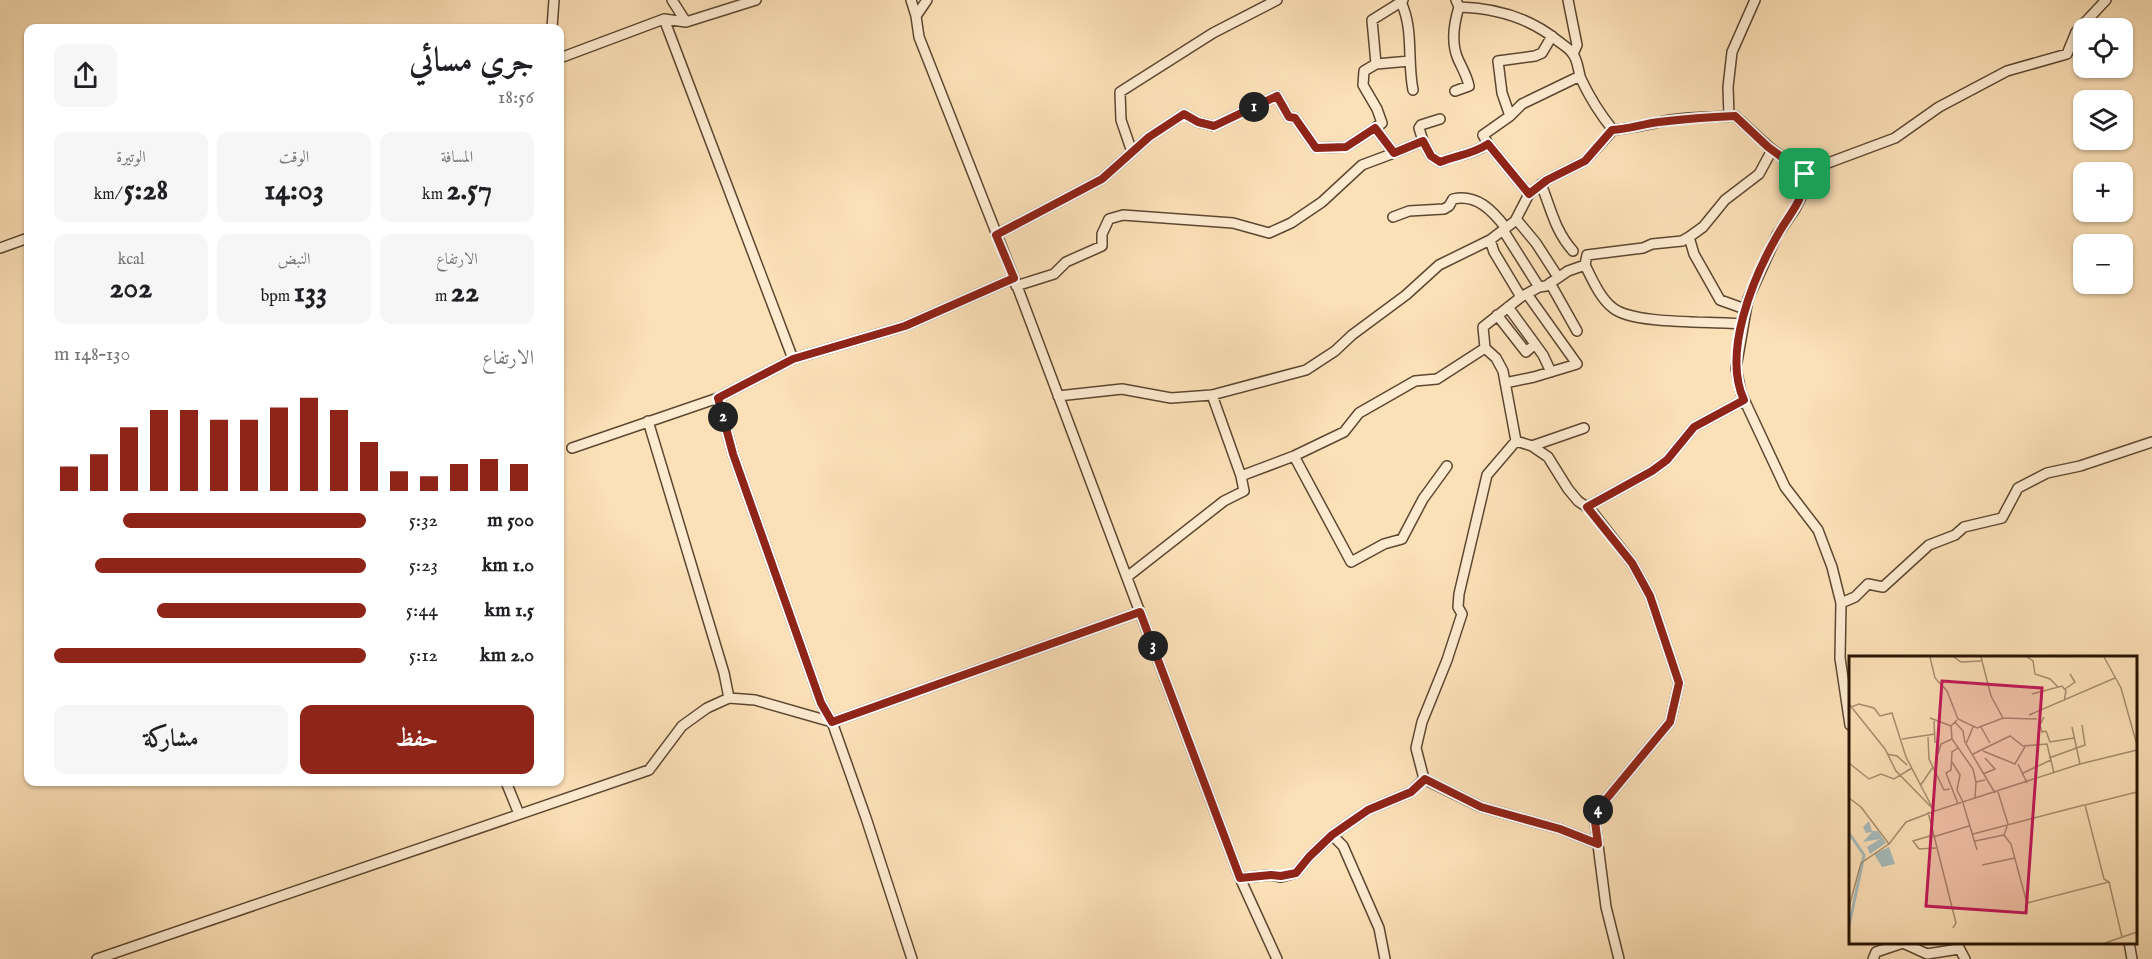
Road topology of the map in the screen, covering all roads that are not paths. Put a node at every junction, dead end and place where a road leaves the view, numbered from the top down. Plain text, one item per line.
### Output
1 (554, 0) edge
2 (672, 0) edge
3 (756, 0) edge
4 (911, 0) edge
5 (927, 0) edge
6 (1277, 0) edge
7 (1568, 0) edge
8 (1755, 0) edge
9 (2106, 0) edge
10 (1402, 1) edge
11 (1458, 3) edge
12 (916, 16) junction
13 (664, 20) junction
14 (686, 22) junction
15 (552, 24) edge
16 (1552, 36) junction
17 (564, 53) edge
18 (1574, 54) junction
19 (1410, 61) junction
20 (1376, 64) junction
21 (1580, 76) junction
22 (1413, 90) dead end
23 (1455, 91) dead end
24 (1510, 116) junction
25 (1729, 116) junction
26 (1440, 119) dead end
27 (1375, 128) junction
28 (1612, 130) junction
29 (1423, 141) junction
30 (1488, 144) junction
31 (1772, 150) junction
32 (1132, 152) junction
33 (1394, 153) junction
34 (1805, 174) junction
35 (1541, 184) junction
36 (1529, 194) junction
37 (1393, 217) dead end
38 (1516, 219) junction
39 (1504, 229) junction
40 (996, 235) junction
41 (1689, 237) junction
42 (24, 239) edge
43 (1490, 240) junction
44 (0, 248) edge
45 (1573, 251) dead end
46 (1585, 265) junction
47 (1558, 277) junction
48 (1015, 282) junction
49 (1550, 283) junction
50 (1539, 287) junction
51 (1524, 295) junction
52 (1508, 307) junction
53 (1746, 309) junction
54 (1497, 315) junction
55 (1742, 324) junction
56 (1577, 331) dead end
57 (1535, 344) junction
58 (1485, 348) junction
59 (793, 359) junction
60 (1551, 372) junction
61 (1505, 383) junction
62 (1212, 395) junction
63 (1058, 396) junction
64 (718, 398) junction
65 (1744, 400) junction
66 (648, 421) junction
67 (1584, 428) dead end
68 (1516, 441) junction
69 (2152, 442) edge
70 (1532, 446) junction
71 (572, 448) dead end
72 (1294, 456) junction
73 (1447, 466) dead end
74 (1241, 476) junction
75 (1587, 507) junction
76 (1126, 577) junction
77 (1841, 603) junction
78 (1140, 612) junction
79 (729, 698) junction
80 (1849, 713) edge
81 (832, 722) junction
82 (1425, 779) junction
83 (508, 786) edge
84 (519, 814) junction
85 (1332, 835) junction
86 (1598, 844) junction
87 (1240, 878) junction
88 (1901, 944) edge
89 (1906, 944) edge
90 (2129, 944) edge
91 (1958, 946) edge
92 (97, 959) edge
93 (912, 959) edge
94 (1277, 959) edge
95 (1385, 959) edge
96 (1619, 959) edge
97 (1873, 959) edge
98 (1965, 959) edge
99 (2132, 959) edge

1 - 15 street
2 - 14 street
3 - 14 street
4 - 12 street
5 - 12 street
6 - 32 street
7 - 18 street
8 - 25 street
9 - 34 street
10 - 19 street
10 - 20 street
11 - 16 street
11 - 23 street
12 - 40 street
13 - 14 street
13 - 17 street
13 - 59 street
16 - 18 street
16 - 24 street
18 - 21 street
19 - 20 street
19 - 22 street
20 - 27 street
21 - 24 street
21 - 28 street
24 - 30 street
25 - 28 street
25 - 31 street
26 - 29 street
27 - 32 street
27 - 33 street
28 - 35 street
29 - 30 street
29 - 33 street
30 - 36 street
31 - 34 street
31 - 41 street
32 - 40 street
33 - 48 street
34 - 53 street
35 - 36 street
35 - 45 street
36 - 38 street
37 - 39 street
38 - 39 street
38 - 47 street
39 - 43 street
39 - 50 street
40 - 48 street
41 - 46 street
41 - 53 street
42 - 44 street
43 - 51 street
43 - 62 street
46 - 47 street
46 - 55 street
47 - 49 street
48 - 59 street
48 - 63 street
49 - 50 street
49 - 56 street
50 - 51 street
51 - 52 street
51 - 60 street
52 - 54 street
52 - 57 street
53 - 55 street
54 - 57 street
54 - 58 street
55 - 65 street
57 - 60 street
58 - 61 street
58 - 72 street
59 - 64 street
60 - 61 street
61 - 68 street
62 - 63 street
62 - 74 street
63 - 76 street
64 - 66 street
64 - 81 street
65 - 75 street
65 - 77 street
66 - 71 street
66 - 79 street
67 - 70 street
68 - 70 street
68 - 82 street
69 - 77 street
70 - 75 street
72 - 73 street
72 - 74 street
74 - 76 street
75 - 86 street
76 - 78 street
77 - 80 street
78 - 81 street
78 - 87 street
79 - 81 street
79 - 84 street
81 - 93 street
82 - 85 street
82 - 86 street
83 - 84 street
84 - 92 street
85 - 87 street
85 - 95 street
86 - 96 street
87 - 94 street
88 - 97 street
89 - 91 street
90 - 99 street
91 - 98 street

